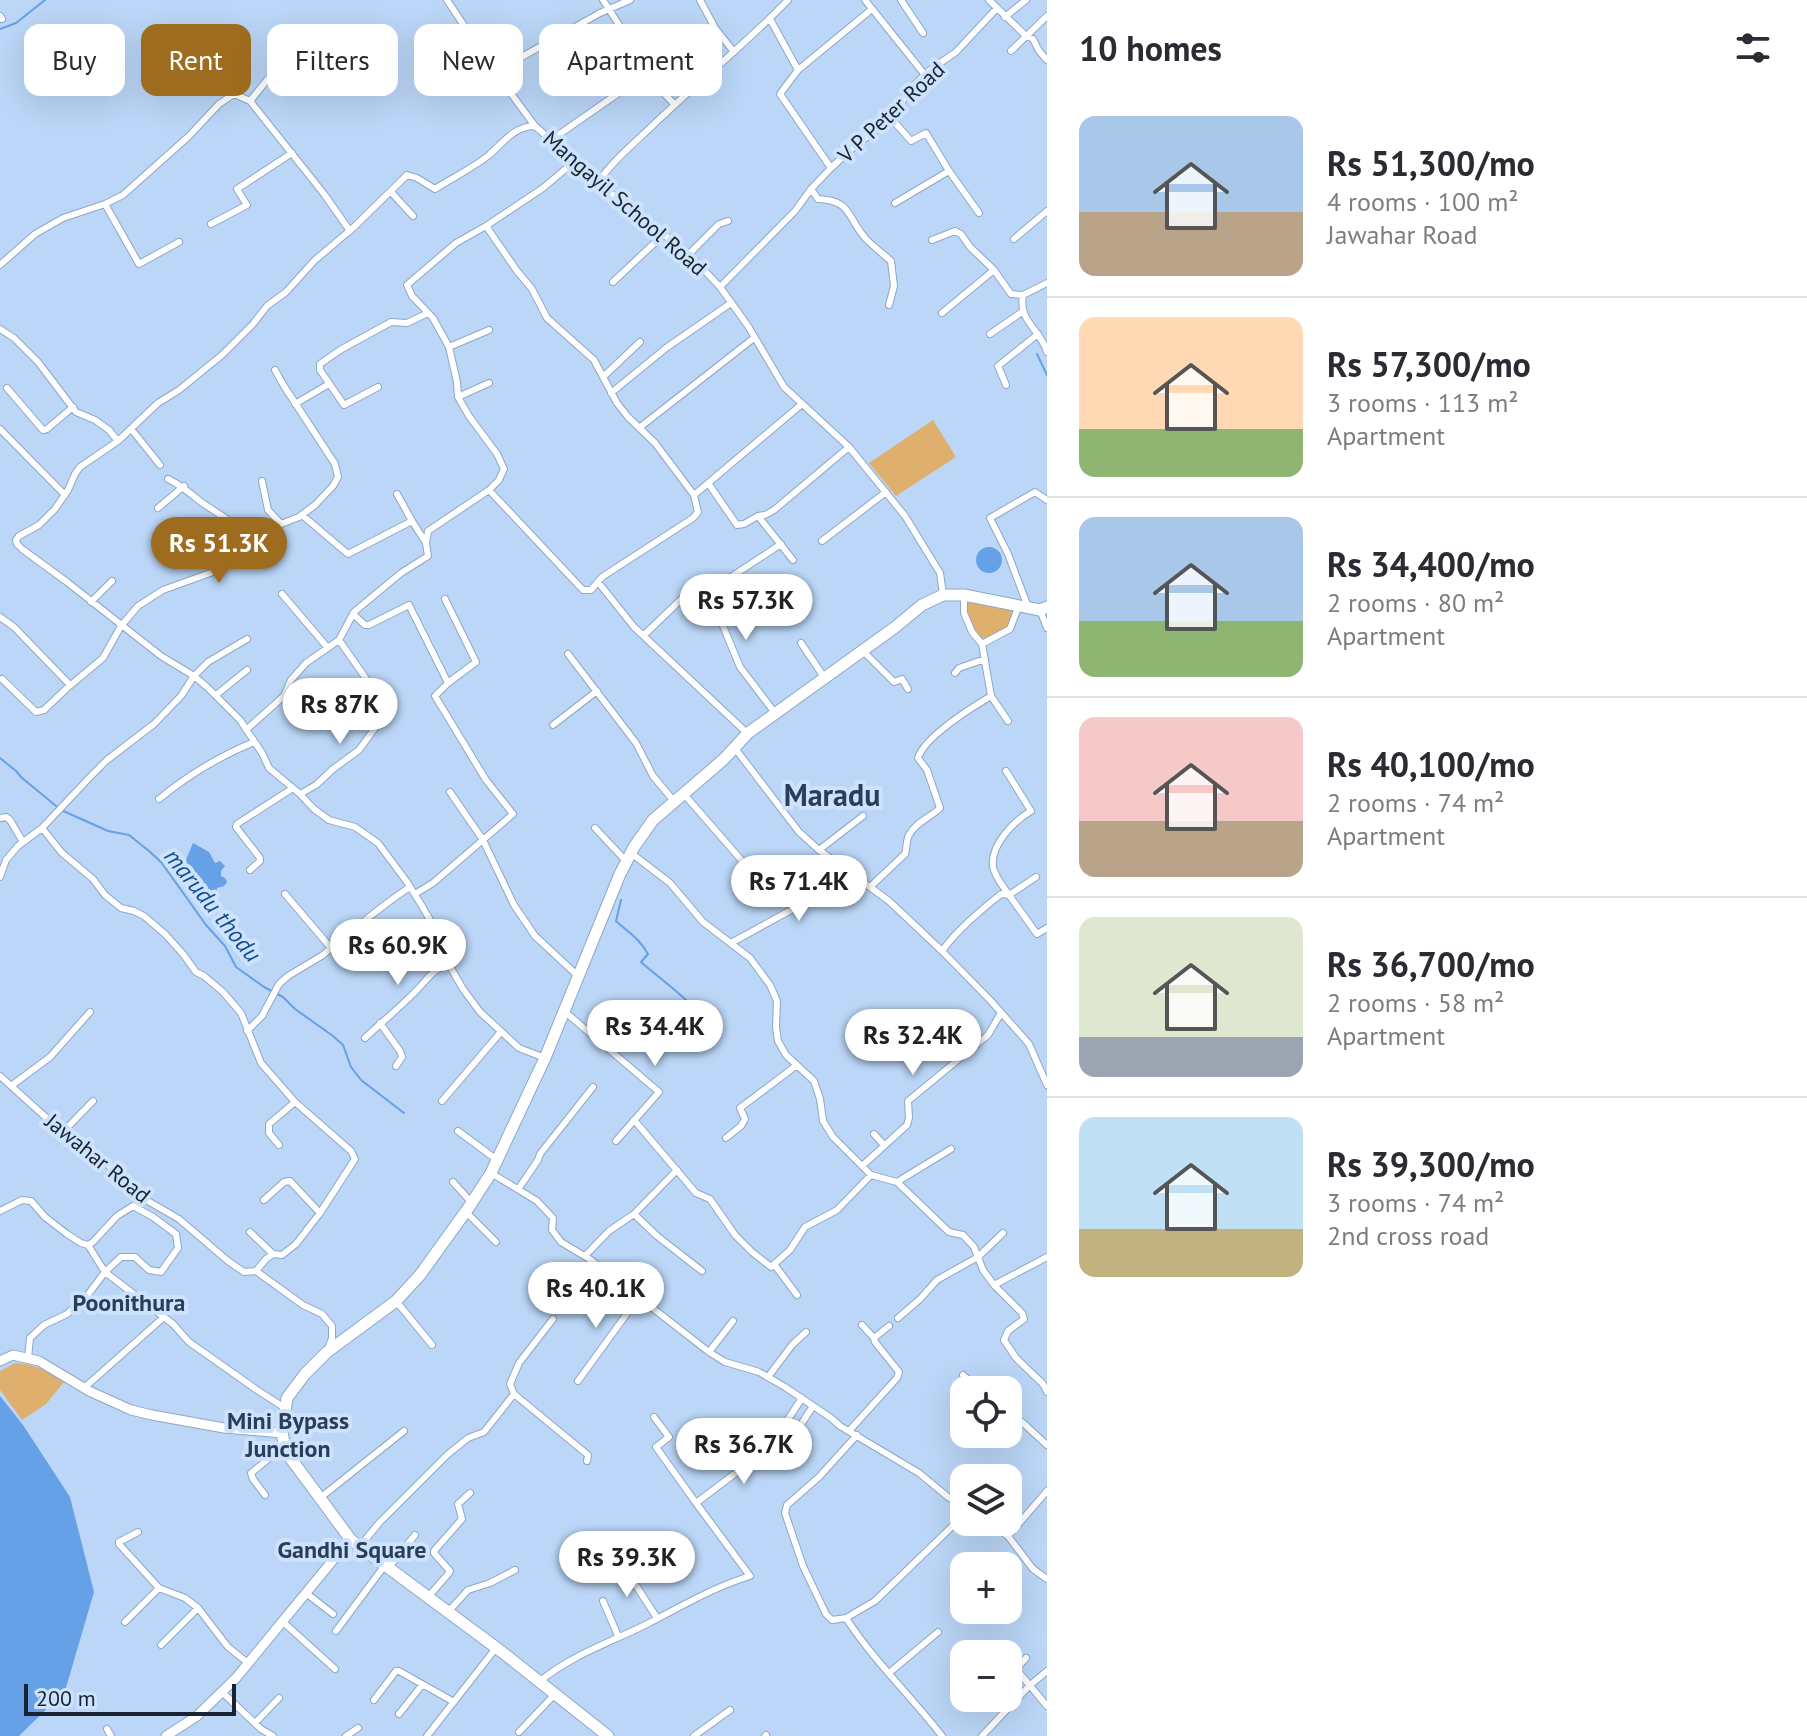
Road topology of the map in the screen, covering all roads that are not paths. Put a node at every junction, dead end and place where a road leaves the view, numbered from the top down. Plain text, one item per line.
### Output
1 (447, 0) edge
2 (603, 0) edge
3 (630, 0) edge
4 (700, 0) edge
5 (788, 0) edge
6 (865, 0) edge
7 (901, 0) edge
8 (989, 0) edge
9 (1026, 0) edge
10 (997, 8) junction
11 (609, 9) junction
12 (872, 9) junction
13 (1047, 16) edge
14 (1005, 17) junction
15 (770, 19) junction
16 (463, 24) edge
17 (619, 24) edge
18 (923, 33) dead end
19 (1027, 36) junction
20 (1011, 51) dead end
21 (734, 52) junction
22 (523, 57) edge
23 (1047, 60) edge
24 (798, 70) junction
25 (925, 75) junction
26 (267, 80) edge
27 (513, 96) edge
28 (250, 101) junction
29 (674, 104) junction
30 (891, 118) junction
31 (535, 126) junction
32 (551, 140) junction
33 (292, 153) junction
34 (575, 161) junction
35 (831, 168) junction
36 (949, 171) junction
37 (598, 182) junction
38 (811, 189) junction
39 (391, 192) junction
40 (895, 203) dead end
41 (105, 204) junction
42 (1047, 211) edge
43 (979, 213) dead end
44 (413, 216) dead end
45 (728, 221) dead end
46 (211, 224) dead end
47 (486, 226) junction
48 (350, 231) junction
49 (664, 234) junction
50 (1014, 239) dead end
51 (932, 240) dead end
52 (179, 242) dead end
53 (689, 254) junction
54 (0, 265) edge
55 (994, 270) junction
56 (613, 282) dead end
57 (1047, 283) edge
58 (720, 287) junction
59 (1023, 295) junction
60 (731, 303) junction
61 (889, 305) dead end
62 (1022, 312) junction
63 (428, 313) junction
64 (942, 313) dead end
65 (0, 329) edge
66 (489, 330) dead end
67 (990, 334) dead end
68 (1038, 334) junction
69 (754, 338) junction
70 (640, 342) dead end
71 (449, 347) junction
72 (1047, 352) edge
73 (275, 370) dead end
74 (603, 377) junction
75 (489, 383) dead end
76 (329, 384) junction
77 (1006, 385) dead end
78 (378, 387) dead end
79 (7, 388) dead end
80 (611, 393) junction
81 (458, 397) junction
82 (295, 404) junction
83 (802, 404) junction
84 (73, 407) junction
85 (639, 428) junction
86 (0, 429) edge
87 (132, 430) junction
88 (118, 441) junction
89 (849, 447) junction
90 (160, 465) dead end
91 (168, 479) dead end
92 (262, 481) dead end
93 (708, 483) junction
94 (184, 486) junction
95 (489, 490) junction
96 (886, 492) junction
97 (397, 494) dead end
98 (65, 495) junction
99 (694, 495) junction
100 (1047, 500) edge
101 (158, 508) dead end
102 (302, 515) junction
103 (758, 516) junction
104 (412, 521) junction
105 (281, 524) junction
106 (208, 529) dead end
107 (822, 541) dead end
108 (254, 542) junction
109 (426, 543) junction
110 (781, 544) junction
111 (235, 559) junction
112 (793, 560) dead end
113 (731, 577) junction
114 (112, 581) dead end
115 (598, 582) junction
116 (282, 594) dead end
117 (943, 595) junction
118 (964, 595) junction
119 (445, 599) dead end
120 (91, 602) junction
121 (1033, 607) edge
122 (353, 614) junction
123 (0, 617) edge
124 (121, 626) junction
125 (1047, 628) edge
126 (644, 635) junction
127 (247, 639) dead end
128 (339, 640) junction
129 (801, 643) dead end
130 (982, 644) junction
131 (328, 648) junction
132 (862, 650) junction
133 (568, 654) dead end
134 (985, 659) junction
135 (247, 670) dead end
136 (955, 673) dead end
137 (194, 676) junction
138 (824, 677) junction
139 (2, 679) dead end
140 (448, 683) junction
141 (70, 685) junction
142 (908, 689) dead end
143 (597, 691) junction
144 (216, 695) junction
145 (991, 696) junction
146 (775, 713) junction
147 (1008, 721) dead end
148 (553, 725) dead end
149 (246, 730) junction
150 (748, 733) junction
151 (254, 742) junction
152 (734, 747) junction
153 (1006, 771) dead end
154 (293, 788) junction
155 (450, 792) dead end
156 (300, 794) junction
157 (678, 796) junction
158 (159, 799) dead end
159 (863, 816) dead end
160 (0, 818) edge
161 (42, 828) junction
162 (595, 828) dead end
163 (483, 840) junction
164 (23, 842) junction
165 (819, 850) junction
166 (628, 857) junction
167 (743, 862) dead end
168 (845, 869) junction
169 (250, 870) dead end
170 (0, 877) edge
171 (1036, 877) dead end
172 (870, 887) junction
173 (412, 890) junction
174 (285, 894) dead end
175 (1009, 895) junction
176 (1047, 928) edge
177 (731, 943) junction
178 (331, 948) junction
179 (942, 951) junction
180 (448, 963) junction
181 (578, 976) junction
182 (564, 1011) junction
183 (90, 1012) dead end
184 (1001, 1013) junction
185 (380, 1023) junction
186 (247, 1031) junction
187 (500, 1033) junction
188 (365, 1038) dead end
189 (545, 1058) junction
190 (797, 1065) junction
191 (396, 1066) dead end
192 (0, 1076) edge
193 (1047, 1085) edge
194 (11, 1086) junction
195 (593, 1087) dead end
196 (93, 1101) dead end
197 (442, 1101) dead end
198 (295, 1102) junction
199 (634, 1120) junction
200 (458, 1131) dead end
201 (63, 1132) junction
202 (874, 1134) dead end
203 (726, 1138) dead end
204 (616, 1141) dead end
205 (279, 1145) dead end
206 (884, 1145) junction
207 (951, 1149) dead end
208 (497, 1160) junction
209 (862, 1166) junction
210 (677, 1170) junction
211 (491, 1173) junction
212 (871, 1175) junction
213 (453, 1182) dead end
214 (897, 1182) junction
215 (519, 1188) junction
216 (264, 1200) dead end
217 (469, 1208) junction
218 (0, 1211) edge
219 (320, 1213) junction
220 (634, 1214) junction
221 (250, 1232) dead end
222 (1003, 1233) dead end
223 (496, 1242) dead end
224 (88, 1245) junction
225 (273, 1254) junction
226 (585, 1256) junction
227 (978, 1257) junction
228 (1047, 1257) edge
229 (774, 1264) junction
230 (256, 1271) junction
231 (702, 1271) dead end
232 (105, 1272) junction
233 (994, 1285) junction
234 (797, 1295) dead end
235 (639, 1297) junction
236 (396, 1301) junction
237 (164, 1317) junction
238 (898, 1318) dead end
239 (553, 1319) dead end
240 (733, 1321) dead end
241 (862, 1325) dead end
242 (889, 1326) dead end
243 (806, 1332) dead end
244 (874, 1338) junction
245 (432, 1345) dead end
246 (327, 1352) junction
247 (709, 1352) junction
248 (28, 1358) junction
249 (0, 1361) edge
250 (768, 1377) junction
251 (578, 1381) dead end
252 (84, 1388) junction
253 (1047, 1392) edge
254 (514, 1394) junction
255 (802, 1398) junction
256 (813, 1406) junction
257 (285, 1408) junction
258 (654, 1417) dead end
259 (1022, 1422) edge
260 (781, 1430) dead end
261 (404, 1431) dead end
262 (849, 1431) junction
263 (282, 1433) junction
264 (857, 1435) junction
265 (1047, 1445) edge
266 (284, 1446) junction
267 (587, 1461) dead end
268 (1047, 1491) edge
269 (470, 1493) dead end
270 (265, 1495) dead end
271 (320, 1498) junction
272 (950, 1498) edge
273 (696, 1503) junction
274 (1022, 1520) edge
275 (950, 1529) edge
276 (138, 1532) dead end
277 (415, 1535) dead end
278 (1008, 1536) edge
279 (355, 1543) junction
280 (622, 1564) dead end
281 (386, 1566) junction
282 (515, 1570) dead end
283 (1047, 1579) edge
284 (159, 1588) junction
285 (306, 1593) junction
286 (428, 1597) junction
287 (603, 1601) dead end
288 (198, 1608) junction
289 (448, 1612) junction
290 (333, 1614) dead end
291 (657, 1618) junction
292 (846, 1618) junction
293 (282, 1621) junction
294 (125, 1622) dead end
295 (336, 1631) dead end
296 (938, 1632) dead end
297 (618, 1636) junction
298 (161, 1645) dead end
299 (496, 1648) junction
300 (1026, 1658) dead end
301 (248, 1663) junction
302 (335, 1669) dead end
303 (1047, 1671) edge
304 (889, 1673) junction
305 (539, 1682) junction
306 (422, 1685) junction
307 (1029, 1686) junction
308 (222, 1692) junction
309 (555, 1694) junction
310 (279, 1698) dead end
311 (374, 1700) dead end
312 (454, 1702) junction
313 (1047, 1706) edge
314 (730, 1710) dead end
315 (399, 1714) dead end
316 (255, 1723) junction
317 (358, 1728) dead end
318 (107, 1729) dead end
319 (519, 1732) dead end
320 (111, 1736) edge
321 (166, 1736) edge
322 (273, 1736) edge
323 (346, 1736) edge
324 (427, 1736) edge
325 (608, 1736) edge
326 (694, 1736) edge
327 (942, 1736) edge
328 (982, 1736) edge

1 - 16 street, Mangayil School Road
2 - 11 street
3 - 11 street
4 - 21 street
5 - 15 street
6 - 12 street
7 - 18 street
8 - 10 street
9 - 14 street
10 - 14 street
10 - 25 street, V P Peter Road
11 - 17 street
11 - 22 street
12 - 24 street
12 - 25 street
13 - 19 street
14 - 19 street
15 - 21 street
15 - 24 street
19 - 20 street
19 - 23 street
21 - 29 street
24 - 35 street
25 - 30 street, V P Peter Road
26 - 28 street
27 - 31 street, Mangayil School Road
28 - 33 street
28 - 41 street
29 - 32 street
29 - 37 street
30 - 35 street, V P Peter Road
30 - 36 street
31 - 32 street, Mangayil School Road
31 - 39 street
32 - 34 street, Mangayil School Road
33 - 46 street
33 - 48 street
34 - 37 street, Mangayil School Road
34 - 47 street
35 - 38 street, V P Peter Road
36 - 40 street
36 - 43 street
37 - 49 street, Mangayil School Road
38 - 58 street, V P Peter Road
38 - 61 street
39 - 44 street
39 - 48 street
41 - 52 street
41 - 54 street
42 - 50 street
45 - 53 street
47 - 63 street
47 - 74 street
48 - 87 street
49 - 53 street, Mangayil School Road
49 - 56 street
51 - 55 street
53 - 58 street, Mangayil School Road
55 - 59 street
55 - 64 street
57 - 59 street
58 - 60 street, Mangayil School Road
59 - 62 street
60 - 69 street, Mangayil School Road
60 - 80 street
62 - 67 street
62 - 68 street
63 - 71 street
63 - 76 street
65 - 84 street
66 - 71 street
68 - 72 street
68 - 77 street
69 - 83 street, Mangayil School Road
69 - 85 street
70 - 74 street
71 - 81 street
73 - 82 street
74 - 80 street
75 - 81 street
76 - 78 street
76 - 82 street
79 - 84 street
80 - 85 street
81 - 95 street
82 - 102 street
83 - 89 street, Mangayil School Road
83 - 93 street
84 - 88 street
85 - 99 street
86 - 98 street
87 - 88 street
87 - 90 street
88 - 98 street
89 - 96 street, Mangayil School Road
89 - 103 street
91 - 94 street
92 - 105 street
93 - 99 street
93 - 103 street
94 - 101 street
94 - 108 street
95 - 109 street
95 - 115 street
96 - 107 street
96 - 117 street, Mangayil School Road
97 - 104 street
98 - 120 street
99 - 115 street
100 - 121 street
102 - 104 street
102 - 105 street
103 - 110 street
104 - 109 street
105 - 108 street
106 - 111 street
108 - 111 street
109 - 122 street
110 - 112 street
110 - 113 street
111 - 124 street
113 - 126 street
113 - 146 street
114 - 120 street
115 - 126 street
116 - 131 street
117 - 118 highway
117 - 132 highway
118 - 121 highway
118 - 130 street
119 - 140 street
120 - 124 street
121 - 125 street
121 - 130 street
122 - 128 street
122 - 140 street
123 - 141 street
124 - 137 street
124 - 141 street
126 - 150 street
127 - 137 street
128 - 131 street
128 - 156 street
129 - 138 street
130 - 134 street
131 - 149 street
132 - 138 highway
132 - 142 street
133 - 143 street
134 - 136 street
134 - 145 street
135 - 144 street
137 - 144 street
137 - 161 street
138 - 146 highway
139 - 141 street
140 - 163 street
143 - 148 street
143 - 157 street
144 - 149 street
145 - 147 street
145 - 172 street
146 - 150 highway
149 - 151 street
150 - 152 highway
151 - 154 street
151 - 158 street
152 - 157 highway
152 - 165 street
153 - 175 street
154 - 156 street
154 - 169 street
155 - 163 street
156 - 173 street
157 - 166 highway
157 - 167 street
159 - 165 street
160 - 164 street
161 - 164 street
161 - 186 street
162 - 166 street
163 - 173 street
163 - 181 street
164 - 170 street
165 - 168 street
166 - 177 street
166 - 181 highway
168 - 172 street
168 - 177 street
171 - 175 street
172 - 179 street
173 - 178 street
173 - 180 street
174 - 178 street
175 - 176 street
175 - 179 street
177 - 190 street
178 - 186 street
179 - 184 street
180 - 185 street
180 - 187 street
181 - 182 highway
182 - 189 highway
182 - 199 street
183 - 194 street
184 - 193 street
184 - 206 street
185 - 188 street
185 - 191 street
186 - 198 street
187 - 189 street
187 - 197 street
189 - 208 highway
190 - 203 street
190 - 209 street
192 - 194 street, Jawahar Road
194 - 201 street, Jawahar Road
195 - 215 street
196 - 201 street
198 - 205 street
198 - 219 street
199 - 204 street
199 - 210 street
200 - 208 street
201 - 230 street, Jawahar Road
202 - 206 street
206 - 209 street
207 - 214 street
208 - 211 highway
209 - 212 street
210 - 220 street
210 - 229 street
211 - 215 street
211 - 217 highway
212 - 214 street
212 - 229 street
213 - 217 street
214 - 227 street
215 - 226 street
216 - 219 street
217 - 223 street
217 - 236 highway
218 - 224 street
219 - 225 street
220 - 226 street
220 - 231 street
221 - 225 street
222 - 227 street
224 - 232 street
224 - 232 street
225 - 230 street
226 - 235 street
227 - 233 street
227 - 238 street
228 - 233 street
229 - 234 street
230 - 246 street, Jawahar Road
232 - 237 street
232 - 248 street
233 - 253 street
235 - 247 street
235 - 251 street
236 - 245 street
236 - 246 highway
237 - 252 street
237 - 257 street
239 - 254 street
240 - 247 street
241 - 244 street
242 - 244 street
243 - 250 street
244 - 262 street
246 - 257 highway
247 - 250 street
248 - 249 main road
248 - 252 main road
250 - 255 street
252 - 263 main road
254 - 267 street
254 - 279 street
255 - 256 street
255 - 260 street
256 - 262 street
256 - 273 street
257 - 263 highway
258 - 273 street
259 - 265 street
261 - 271 street
262 - 264 street
263 - 266 highway
264 - 272 street
264 - 292 street
266 - 270 street
266 - 271 highway
268 - 274 street
269 - 286 street
271 - 279 highway
273 - 291 street
275 - 292 street
276 - 284 street
277 - 281 street
278 - 283 street
279 - 281 highway
279 - 285 main road
280 - 291 street
281 - 286 highway
281 - 295 street
282 - 289 street
284 - 288 street
284 - 294 street
285 - 290 street
285 - 293 main road
286 - 289 highway
287 - 297 street
288 - 298 street
288 - 301 street
289 - 299 highway
291 - 297 street
292 - 304 street
293 - 301 main road
293 - 302 street
296 - 304 street
297 - 305 street
299 - 305 highway
299 - 312 street
300 - 307 street
301 - 308 main road
303 - 307 street
304 - 327 street
305 - 309 highway
306 - 311 street
306 - 312 street
306 - 315 street
307 - 313 street
307 - 328 street
308 - 316 street
308 - 321 main road
309 - 319 street
309 - 325 highway
310 - 316 street
312 - 324 street
314 - 326 street
316 - 322 street
317 - 323 street
318 - 320 street

